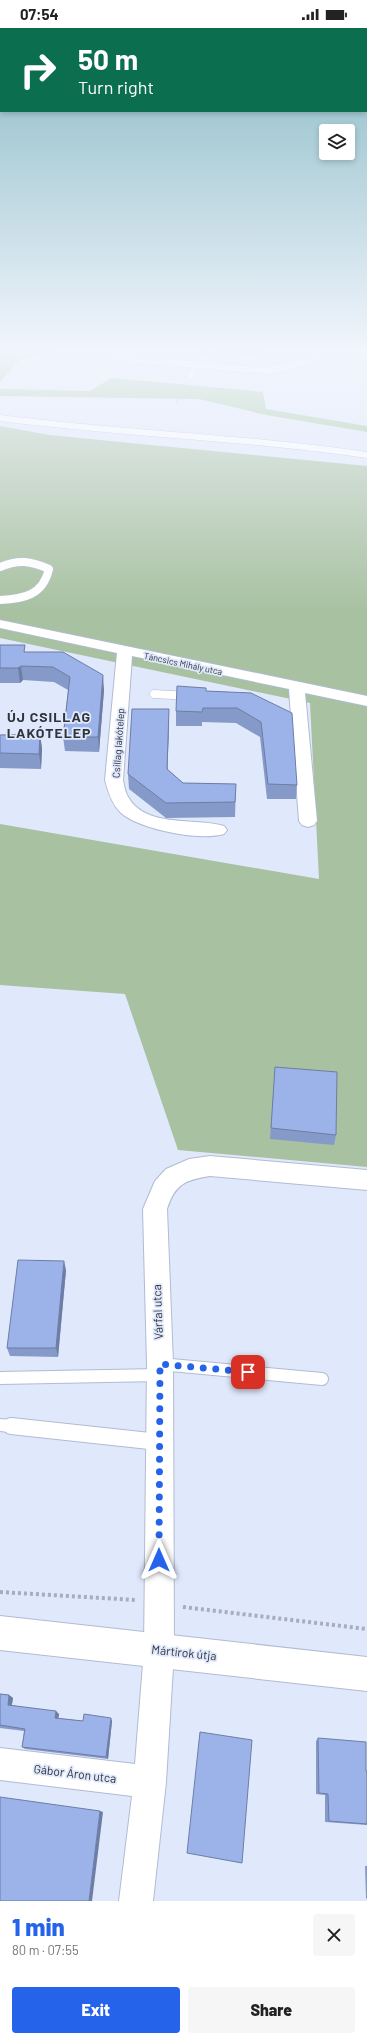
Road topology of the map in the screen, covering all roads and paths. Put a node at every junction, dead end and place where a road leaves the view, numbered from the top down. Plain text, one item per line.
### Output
1 (198, 437) edge
2 (367, 455) edge
3 (0, 567) edge
4 (0, 600) edge
5 (0, 624) edge
6 (125, 651) junction
7 (297, 688) junction
8 (154, 694) dead end
9 (198, 696) edge
10 (367, 701) edge
11 (308, 821) dead end
12 (218, 830) dead end
13 (367, 1180) edge
14 (160, 1369) junction
15 (0, 1378) edge
16 (322, 1379) dead end
17 (0, 1425) edge
18 (160, 1442) junction
19 (0, 1592) edge
20 (125, 1598) dead end
21 (205, 1610) dead end
22 (367, 1628) edge
23 (0, 1633) edge
24 (160, 1651) junction
25 (367, 1674) edge
26 (0, 1764) edge
27 (150, 1782) junction
28 (136, 1901) edge

1 - 2 lane
3 - 4 lane
5 - 6 street, Táncsics Mihály utca
6 - 7 street, Táncsics Mihály utca
6 - 12 street, Csillag lakótelep
7 - 10 street, Táncsics Mihály utca
7 - 11 street
8 - 9 lane
13 - 14 street, Várfal utca
14 - 15 lane
14 - 16 lane
14 - 18 street, Várfal utca
17 - 18 lane
18 - 24 street, Várfal utca
19 - 20 path
21 - 22 path
23 - 24 main road, Mártírok útja
24 - 25 main road, Mártírok útja
24 - 27 street
26 - 27 street, Gábor Áron utca
27 - 28 street

